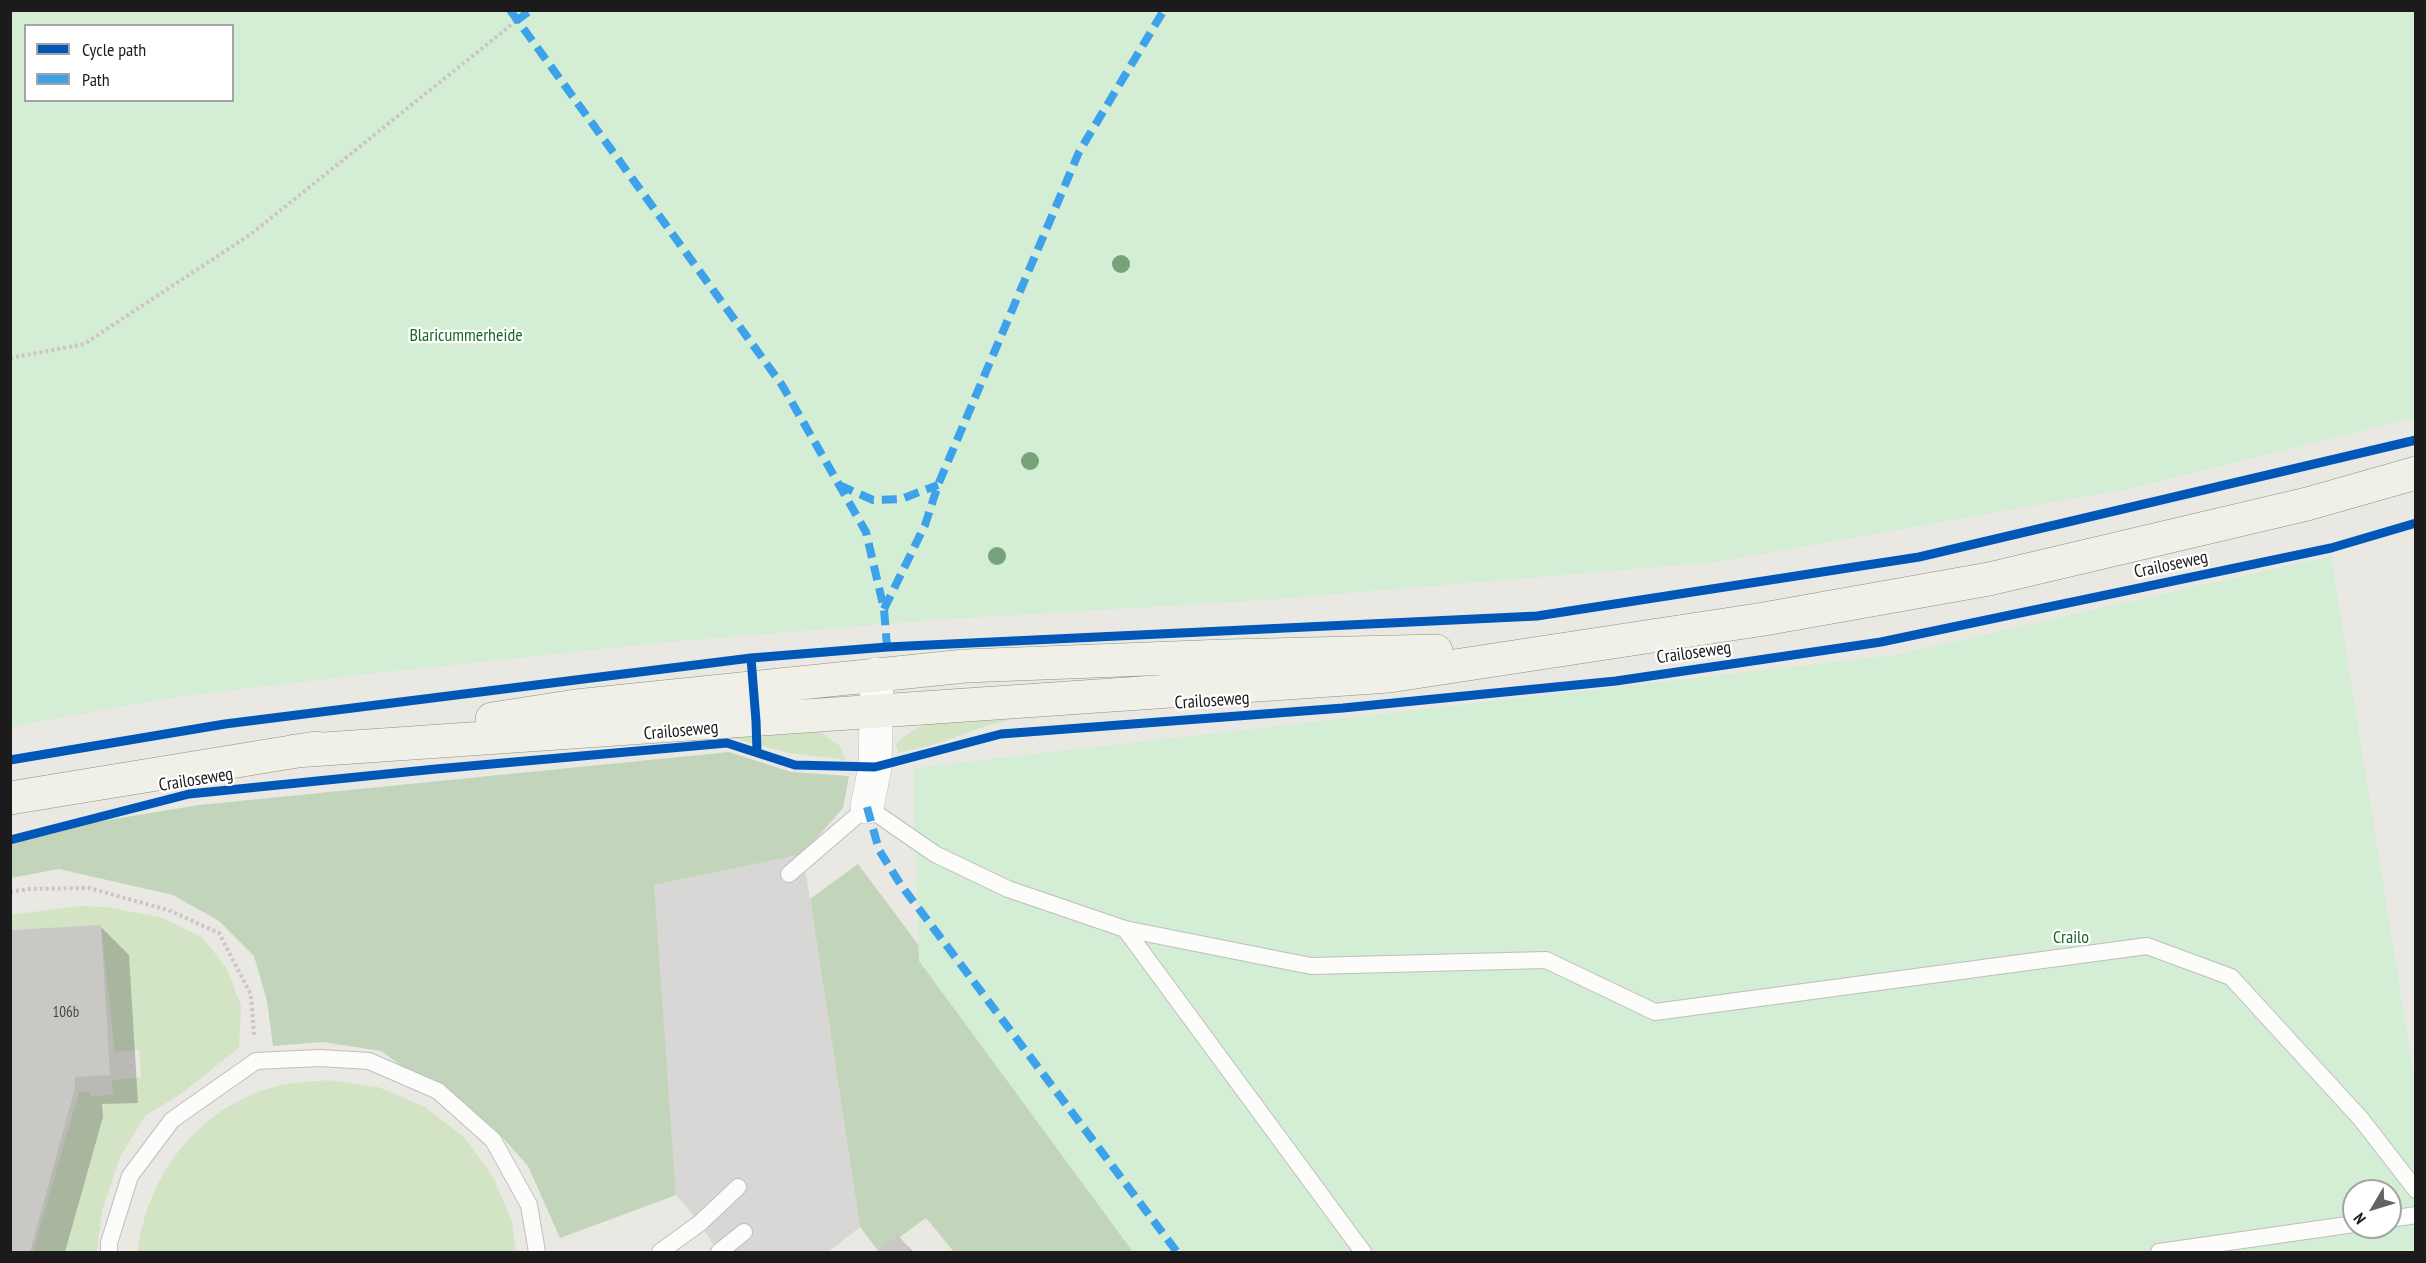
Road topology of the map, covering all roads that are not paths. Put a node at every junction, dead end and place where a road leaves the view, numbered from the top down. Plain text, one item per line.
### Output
1 (2415, 473) edge
2 (1560, 649) junction
3 (877, 674) junction
4 (876, 712) junction
5 (295, 751) junction
6 (10, 798) edge
7 (867, 807) junction
8 (789, 874) dead end
9 (1125, 929) junction
10 (738, 1187) dead end
11 (2415, 1190) edge
12 (2342, 1226) edge
13 (744, 1232) dead end
14 (109, 1252) edge
15 (537, 1252) edge
16 (660, 1252) edge
17 (719, 1252) edge
18 (1363, 1252) edge
19 (2159, 1252) edge

1 - 2 main road, Crailoseweg
2 - 3 main road, Crailoseweg
2 - 4 main road, Crailoseweg
3 - 4 street
3 - 5 main road, Crailoseweg
4 - 5 main road, Crailoseweg
4 - 7 street
5 - 6 main road, Crailoseweg
7 - 8 lane
7 - 9 lane
9 - 11 lane
9 - 18 lane
10 - 16 lane
12 - 19 lane
13 - 17 lane
14 - 15 lane

